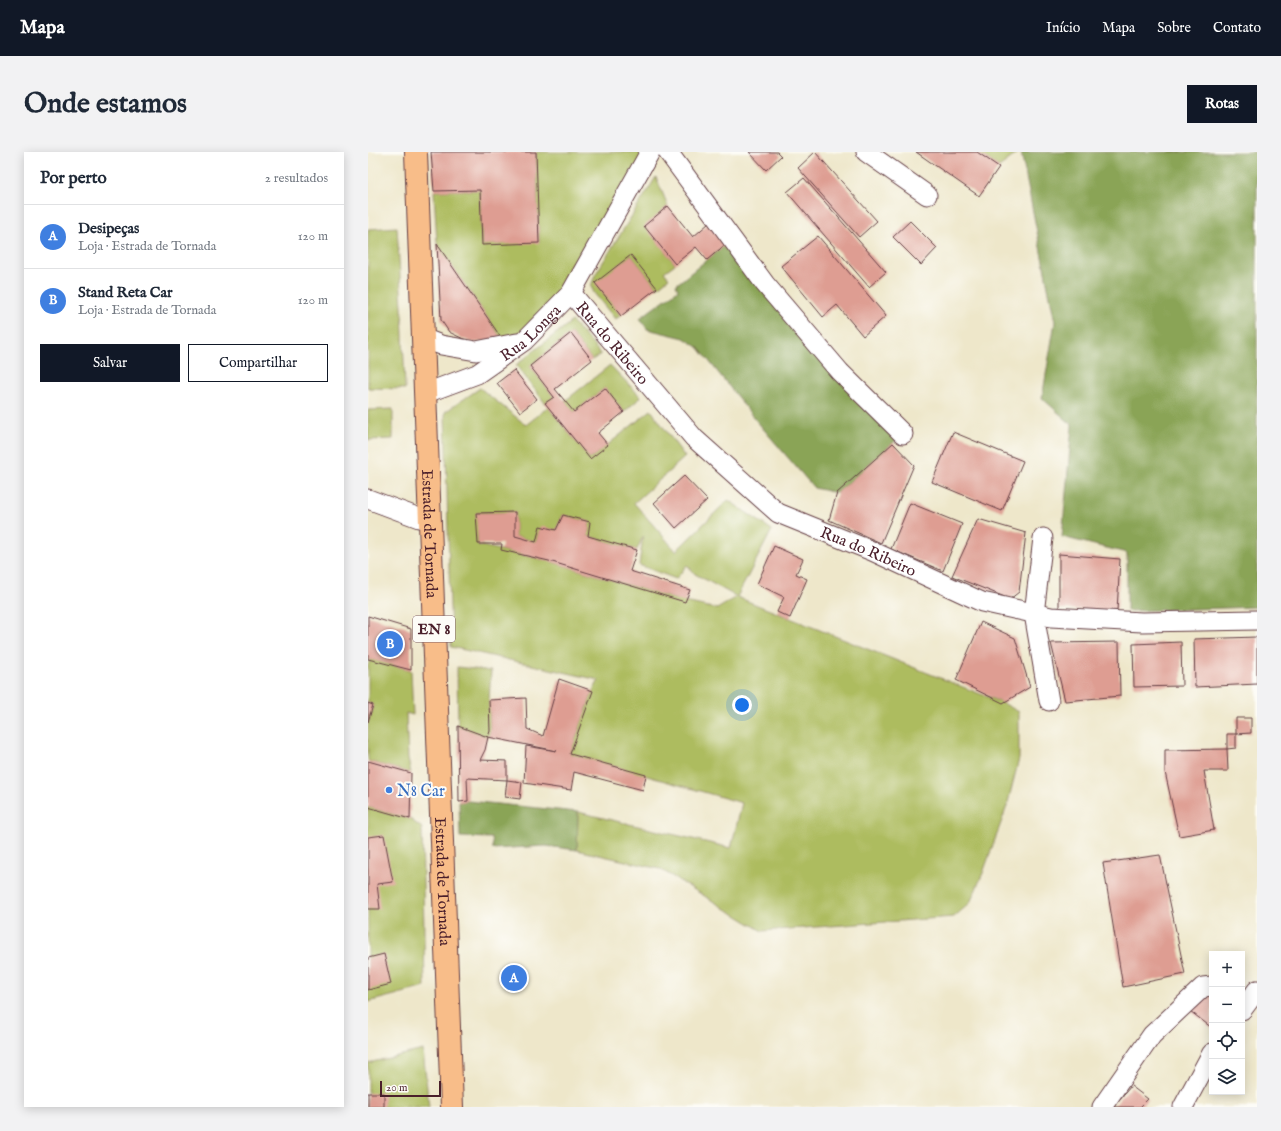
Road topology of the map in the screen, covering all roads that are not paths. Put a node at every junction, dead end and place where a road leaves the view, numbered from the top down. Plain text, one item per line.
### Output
1 (416, 152) edge
2 (650, 152) edge
3 (668, 152) edge
4 (866, 152) edge
5 (927, 195) dead end
6 (570, 293) junction
7 (423, 338) junction
8 (524, 341) junction
9 (426, 393) junction
10 (903, 434) dead end
11 (368, 498) edge
12 (430, 519) junction
13 (1043, 538) dead end
14 (1034, 614) junction
15 (1257, 620) edge
16 (1049, 700) dead end
17 (1257, 982) edge
18 (1245, 984) edge
19 (1209, 986) edge
20 (1257, 990) edge
21 (1245, 1006) edge
22 (1209, 1059) edge
23 (452, 1107) edge
24 (1102, 1107) edge
25 (1183, 1107) edge

1 - 7 main road, Estrada de Tornada / EN 8
2 - 6 street, Rua Longa
3 - 10 street
4 - 5 street
6 - 8 street, Rua Longa
6 - 14 street, Rua do Ribeiro
7 - 8 street
7 - 9 main road, Estrada de Tornada / EN 8
8 - 9 street, Rua Longa
9 - 12 main road, Estrada de Tornada / EN 8
11 - 12 street
12 - 23 main road, Estrada de Tornada / EN 8
13 - 14 street
14 - 15 street, Rua do Ribeiro
14 - 16 street
17 - 18 street
19 - 24 street
20 - 21 street
22 - 25 street

